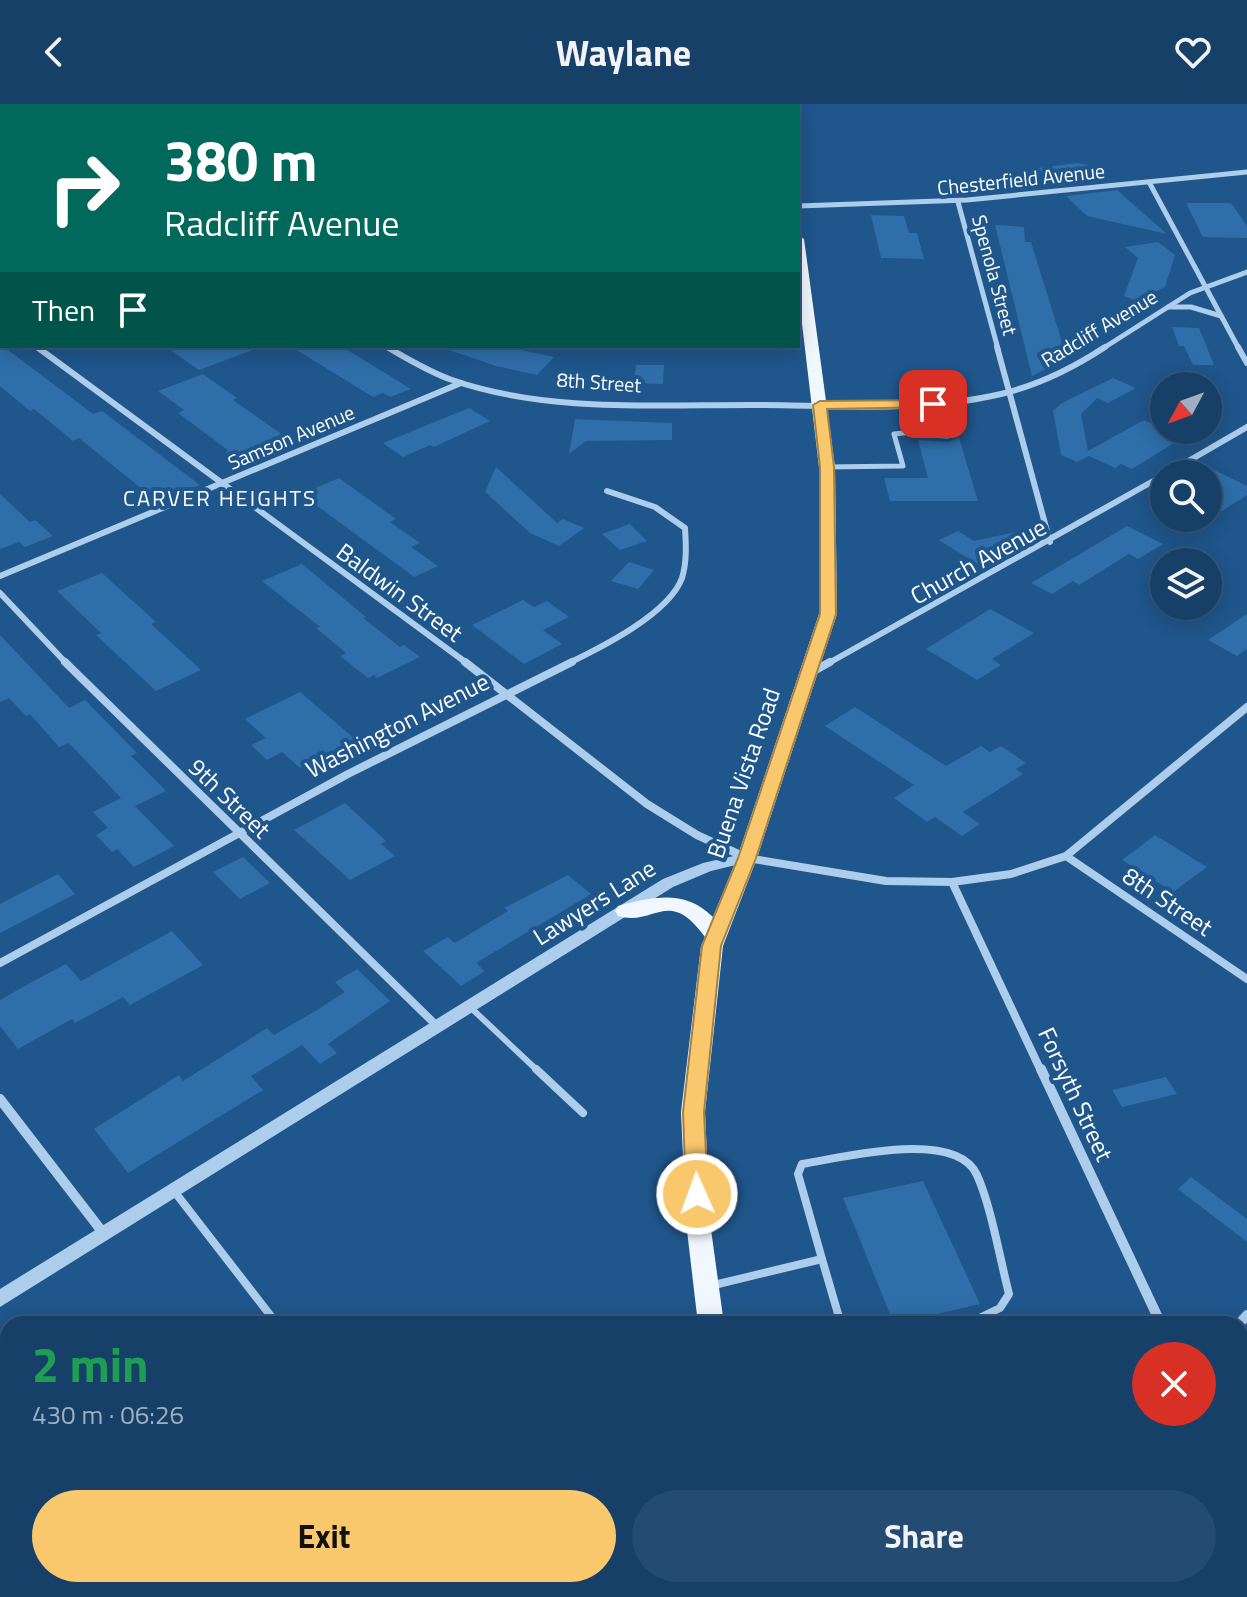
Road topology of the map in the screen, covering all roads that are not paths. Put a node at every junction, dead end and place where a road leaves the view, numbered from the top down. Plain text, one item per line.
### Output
1 (34, 104) edge
2 (43, 104) edge
3 (1247, 172) edge
4 (1149, 182) junction
5 (958, 202) junction
6 (800, 206) edge
7 (800, 254) edge
8 (1247, 272) edge
9 (1204, 284) junction
10 (1163, 308) junction
11 (1222, 316) junction
12 (39, 348) edge
13 (389, 348) edge
14 (1247, 363) edge
15 (461, 383) junction
16 (1010, 391) junction
17 (952, 403) junction
18 (820, 405) junction
19 (1247, 427) edge
20 (1191, 460) edge
21 (827, 467) junction
22 (223, 483) junction
23 (1150, 484) edge
24 (607, 491) dead end
25 (1050, 542) junction
26 (0, 576) edge
27 (0, 593) edge
28 (807, 675) junction
29 (506, 692) junction
30 (1247, 707) edge
31 (236, 832) junction
32 (1066, 856) junction
33 (747, 858) junction
34 (952, 882) junction
35 (625, 911) junction
36 (716, 936) junction
37 (0, 963) edge
38 (1247, 979) edge
39 (470, 1007) junction
40 (438, 1027) junction
41 (0, 1099) edge
42 (583, 1113) dead end
43 (174, 1191) junction
44 (105, 1235) junction
45 (822, 1259) junction
46 (706, 1287) junction
47 (0, 1299) edge
48 (271, 1316) edge
49 (710, 1316) edge
50 (839, 1316) edge
51 (984, 1316) edge
52 (1157, 1316) edge

1 - 2 lane
3 - 4 street, Chesterfield Avenue
4 - 5 street, Chesterfield Avenue
4 - 9 street
5 - 6 street, Chesterfield Avenue
5 - 16 street, Spenola Street
7 - 18 main road, Buena Vista Road
8 - 9 street, Radcliff Avenue
9 - 10 street, Radcliff Avenue
9 - 11 street
10 - 11 street
10 - 16 street, Radcliff Avenue
11 - 14 street
12 - 22 street, Baldwin Street
13 - 15 street, 8th Street
15 - 18 street, 8th Street
15 - 22 street, Samson Avenue
16 - 17 street, Radcliff Avenue
16 - 25 street, Spenola Street
17 - 18 street, Radcliff Avenue
17 - 21 lane
18 - 21 main road, Buena Vista Road
19 - 20 street, Church Avenue
21 - 28 main road, Buena Vista Road
22 - 26 street, Samson Avenue
22 - 29 street, Baldwin Street
23 - 25 street, Church Avenue
24 - 29 street, Washington Avenue
25 - 28 street, Church Avenue
27 - 31 street, 9th Street
28 - 33 main road, Buena Vista Road
29 - 31 street, Washington Avenue
29 - 33 street, Baldwin Street
30 - 32 street, Lawyers Lane
31 - 37 street, Washington Avenue
31 - 40 street, 9th Street
32 - 34 street, Lawyers Lane
32 - 38 street, 8th Street
33 - 34 street, Lawyers Lane
33 - 35 street, Lawyers Lane
33 - 36 main road, Buena Vista Road
34 - 52 street, Forsyth Street
35 - 36 main road
35 - 39 street, Lawyers Lane
36 - 46 main road, Buena Vista Road
39 - 40 street, Lawyers Lane
39 - 42 lane
40 - 43 street, Lawyers Lane
41 - 44 street
43 - 44 street, Lawyers Lane
43 - 48 lane
44 - 47 street, Lawyers Lane
45 - 46 lane
45 - 50 lane
45 - 51 lane
46 - 49 main road, Buena Vista Road

